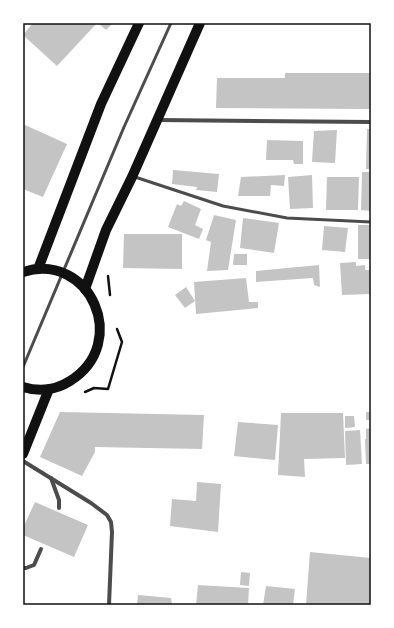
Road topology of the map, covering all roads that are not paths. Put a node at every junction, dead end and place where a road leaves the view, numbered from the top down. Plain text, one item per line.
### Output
1 (139, 23) edge
2 (171, 23) edge
3 (200, 23) edge
4 (157, 120) junction
5 (371, 122) edge
6 (132, 176) junction
7 (371, 222) edge
8 (38, 269) junction
9 (23, 272) edge
10 (62, 273) junction
11 (85, 289) junction
12 (23, 367) edge
13 (23, 387) edge
14 (49, 389) junction
15 (23, 454) edge
16 (23, 461) edge
17 (51, 478) junction
18 (59, 508) dead end
19 (41, 549) dead end
20 (23, 568) edge
21 (109, 605) edge

1 - 8 main road
2 - 10 lane
3 - 4 main road
4 - 5 street
4 - 6 main road
6 - 7 lane
6 - 11 main road
8 - 9 main road
8 - 10 main road
10 - 11 main road
10 - 12 lane
11 - 14 main road
13 - 14 main road
14 - 15 main road
16 - 17 street
17 - 18 street
17 - 21 street
19 - 20 street

